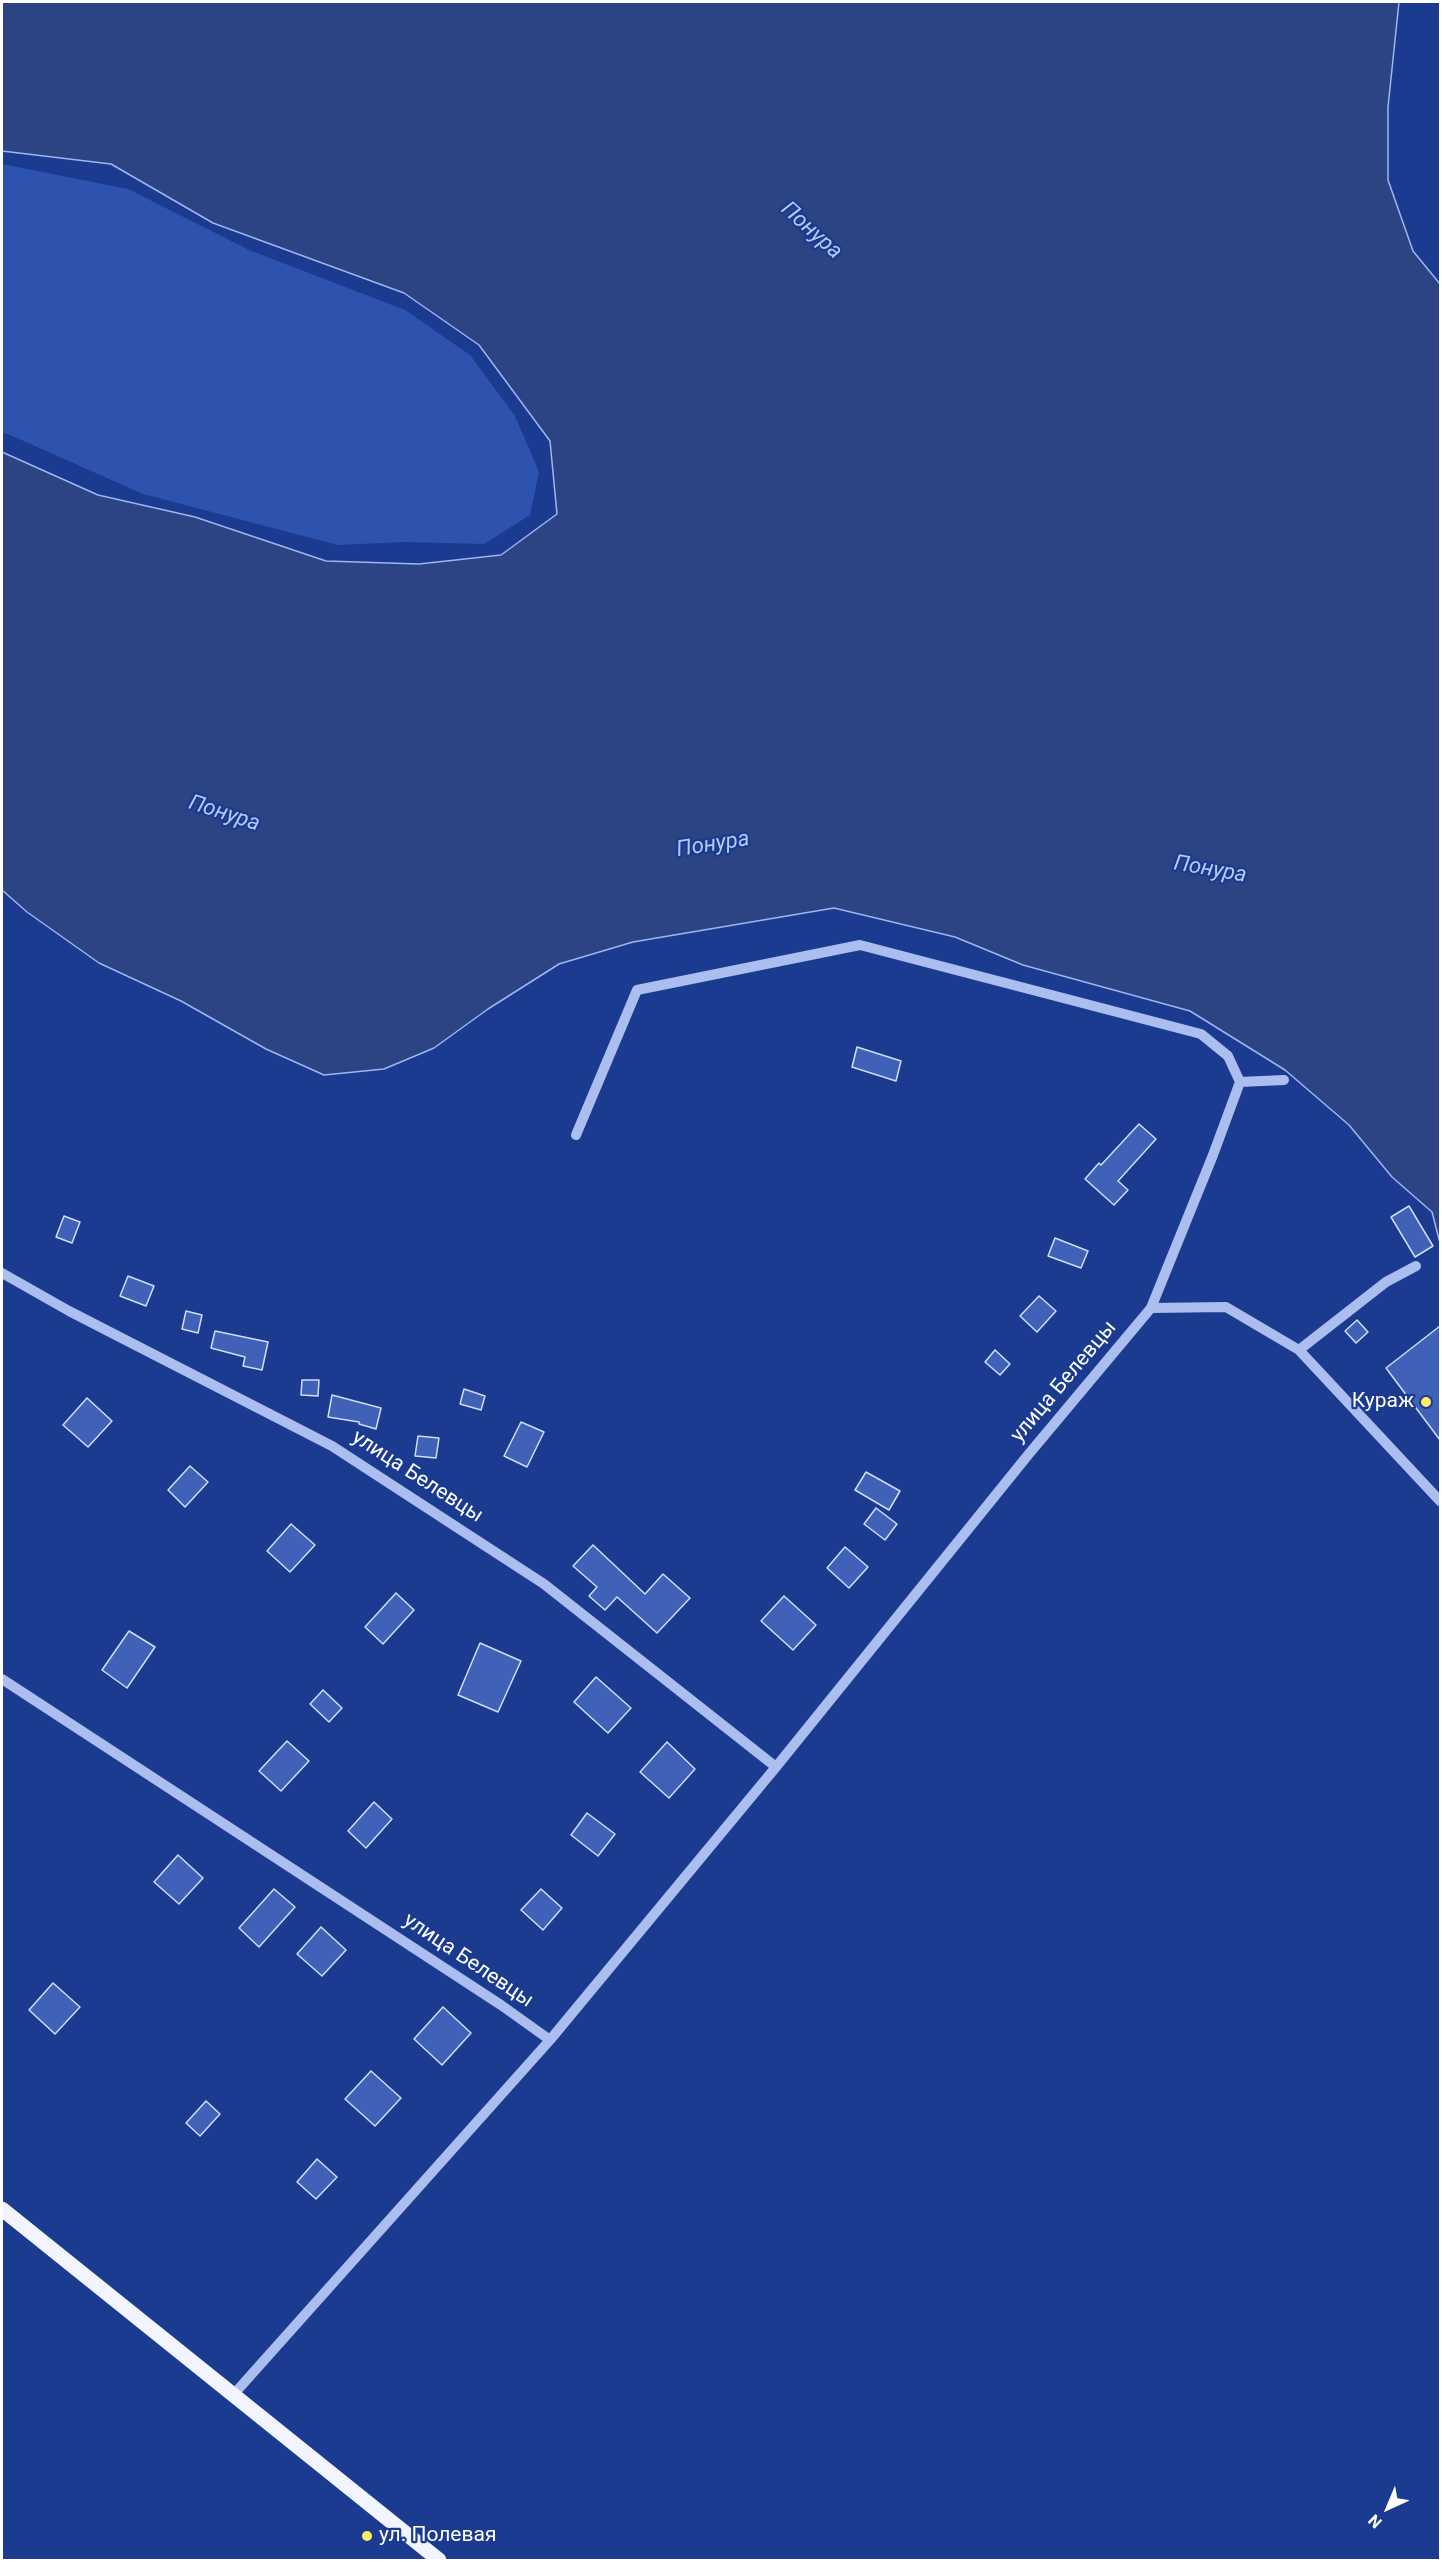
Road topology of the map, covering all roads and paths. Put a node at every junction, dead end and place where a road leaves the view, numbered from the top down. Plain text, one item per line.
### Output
1 (1284, 1080) dead end
2 (1240, 1082) junction
3 (576, 1135) dead end
4 (1416, 1266) dead end
5 (2, 1272) edge
6 (1151, 1308) junction
7 (1299, 1350) junction
8 (1440, 1501) edge
9 (2, 1679) edge
10 (777, 1767) junction
11 (550, 2040) junction
12 (2, 2209) edge
13 (234, 2394) junction
14 (439, 2560) edge

1 - 2 street
2 - 3 street
2 - 6 street, улица Белевцы
4 - 7 street
5 - 10 street, улица Белевцы
6 - 7 street
6 - 10 street, улица Белевцы
7 - 8 street
9 - 11 street, улица Белевцы
10 - 11 street, улица Белевцы
11 - 13 street, улица Белевцы
12 - 13 main road
13 - 14 main road

